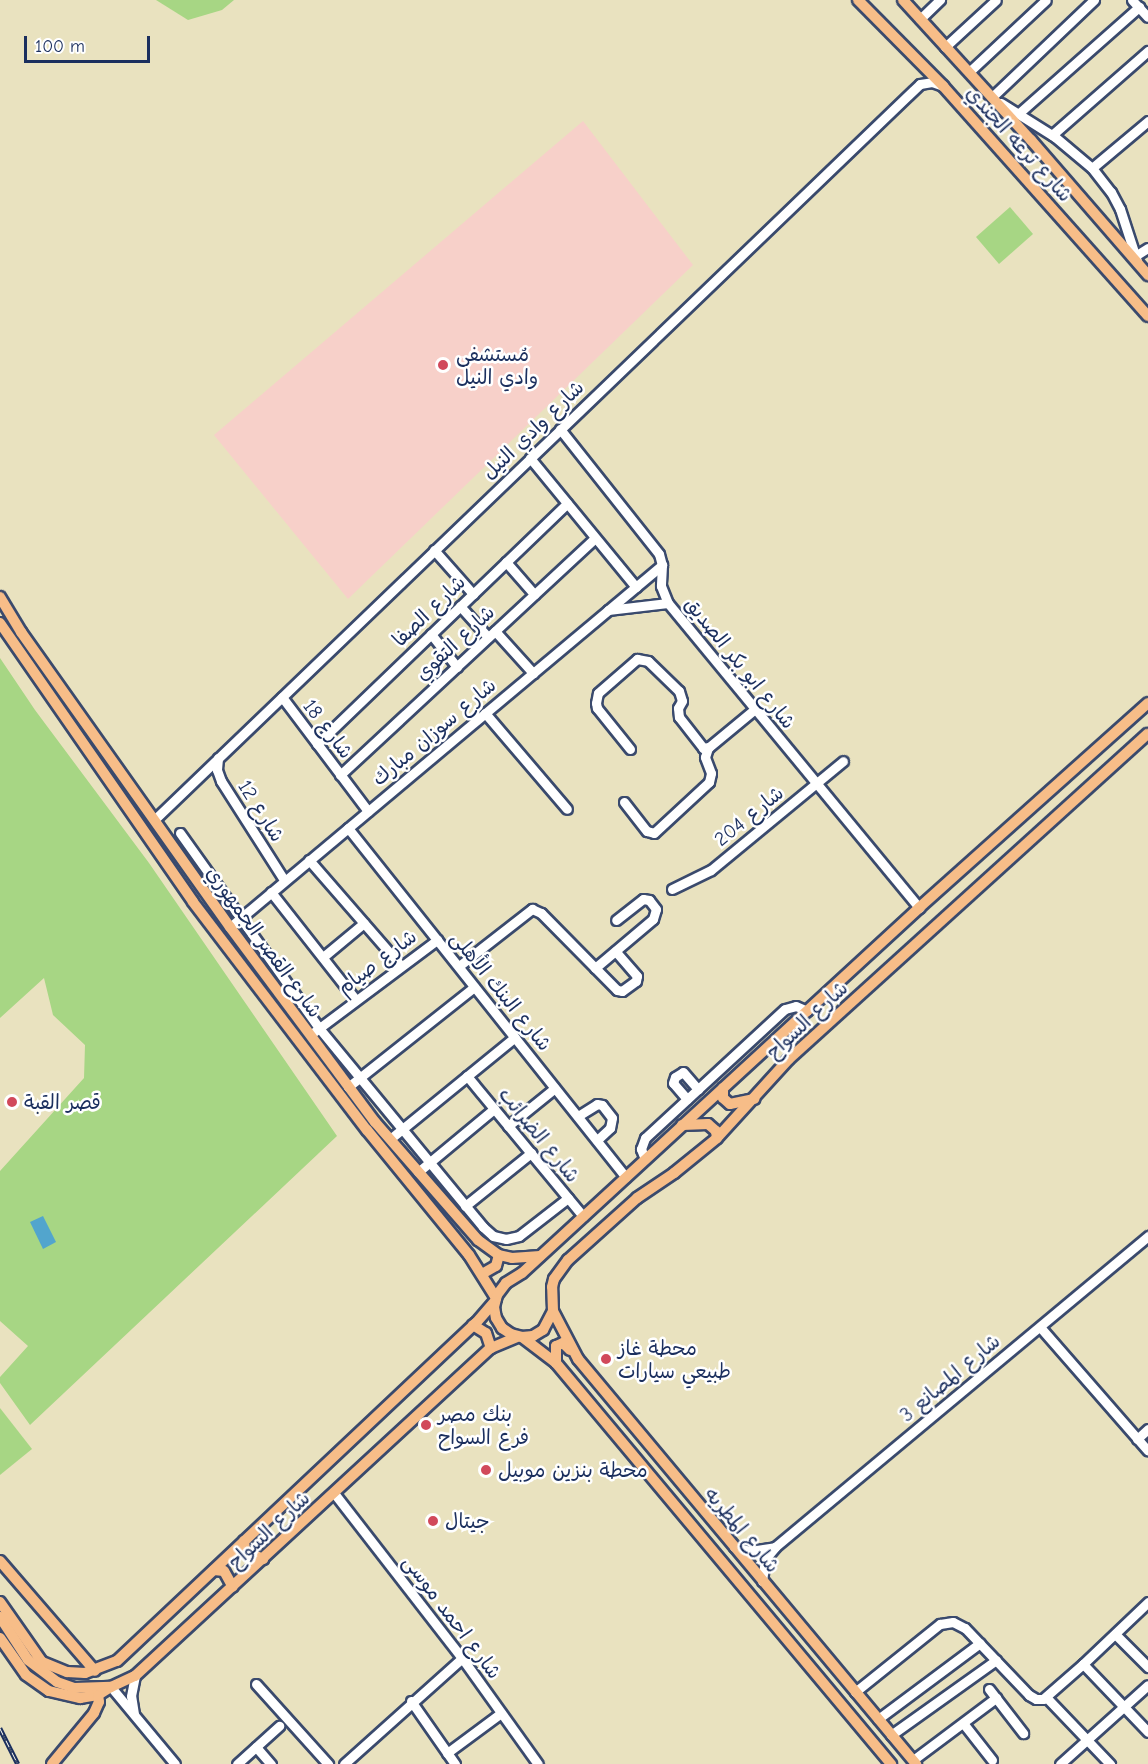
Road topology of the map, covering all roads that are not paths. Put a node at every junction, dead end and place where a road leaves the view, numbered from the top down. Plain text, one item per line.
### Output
1 (858, 0) edge
2 (903, 0) edge
3 (940, 0) edge
4 (996, 0) edge
5 (1046, 0) edge
6 (1094, 0) edge
7 (1135, 3) edge
8 (1148, 17) edge
9 (920, 19) junction
10 (945, 48) junction
11 (1148, 51) edge
12 (969, 72) junction
13 (943, 86) junction
14 (993, 98) junction
15 (1018, 114) junction
16 (1148, 122) edge
17 (1052, 135) junction
18 (1092, 168) junction
19 (1148, 248) edge
20 (1136, 260) junction
21 (1148, 275) edge
22 (1146, 311) edge
23 (560, 429) junction
24 (530, 458) junction
25 (567, 503) junction
26 (595, 538) junction
27 (434, 549) junction
28 (506, 562) junction
29 (662, 565) junction
30 (636, 587) junction
31 (472, 594) junction
32 (534, 594) junction
33 (0, 597) edge
34 (668, 603) junction
35 (460, 606) junction
36 (608, 610) junction
37 (0, 623) edge
38 (431, 634) junction
39 (492, 634) junction
40 (457, 667) junction
41 (533, 673) junction
42 (282, 697) junction
43 (1148, 703) edge
44 (754, 709) junction
45 (1148, 709) edge
46 (485, 713) junction
47 (1136, 714) junction
48 (1148, 734) edge
49 (317, 744) junction
50 (708, 748) junction
51 (630, 749) dead end
52 (218, 758) junction
53 (843, 761) dead end
54 (340, 775) junction
55 (816, 784) junction
56 (624, 802) dead end
57 (567, 809) dead end
58 (368, 811) junction
59 (154, 820) junction
60 (348, 828) junction
61 (180, 833) dead end
62 (309, 860) junction
63 (284, 880) junction
64 (672, 889) dead end
65 (272, 892) junction
66 (919, 908) junction
67 (240, 918) junction
68 (616, 920) dead end
69 (364, 923) junction
70 (230, 927) junction
71 (437, 940) junction
72 (615, 951) junction
73 (323, 957) junction
74 (401, 966) junction
75 (459, 966) junction
76 (595, 968) junction
77 (474, 987) junction
78 (357, 1000) junction
79 (807, 1011) junction
80 (314, 1032) junction
81 (515, 1037) junction
82 (467, 1076) junction
83 (360, 1078) junction
84 (348, 1087) junction
85 (555, 1088) junction
86 (723, 1088) junction
87 (698, 1089) junction
88 (687, 1099) junction
89 (754, 1099) junction
90 (494, 1109) junction
91 (578, 1116) junction
92 (682, 1125) junction
93 (508, 1126) junction
94 (402, 1129) junction
95 (717, 1138) junction
96 (390, 1139) junction
97 (597, 1140) junction
98 (531, 1153) junction
99 (645, 1159) junction
100 (430, 1163) junction
101 (418, 1172) junction
102 (626, 1177) junction
103 (568, 1198) junction
104 (465, 1206) junction
105 (583, 1216) junction
106 (1148, 1236) edge
107 (499, 1255) junction
108 (540, 1256) junction
109 (482, 1274) junction
110 (495, 1300) junction
111 (553, 1311) junction
112 (473, 1326) junction
113 (1040, 1327) junction
114 (519, 1337) junction
115 (491, 1348) junction
116 (574, 1354) junction
117 (556, 1363) junction
118 (1148, 1430) edge
119 (1137, 1438) junction
120 (1148, 1451) edge
121 (334, 1493) junction
122 (244, 1540) junction
123 (734, 1547) junction
124 (775, 1547) junction
125 (263, 1559) junction
126 (0, 1561) edge
127 (213, 1570) junction
128 (762, 1581) junction
129 (234, 1587) junction
130 (0, 1602) edge
131 (1147, 1604) edge
132 (0, 1617) edge
133 (1115, 1634) junction
134 (0, 1638) edge
135 (980, 1643) junction
136 (32, 1658) junction
137 (462, 1658) junction
138 (996, 1660) junction
139 (1083, 1664) junction
140 (1148, 1667) edge
141 (95, 1671) junction
142 (135, 1676) junction
143 (256, 1684) dead end
144 (1148, 1685) edge
145 (111, 1687) junction
146 (989, 1689) dead end
147 (855, 1692) junction
148 (98, 1695) junction
149 (1046, 1697) junction
150 (996, 1698) junction
151 (411, 1701) junction
152 (1124, 1706) junction
153 (501, 1713) junction
154 (135, 1717) junction
155 (878, 1719) junction
156 (963, 1723) junction
157 (279, 1726) dead end
158 (1148, 1732) edge
159 (1023, 1733) dead end
160 (891, 1735) junction
161 (1087, 1739) junction
162 (256, 1747) junction
163 (447, 1753) junction
164 (992, 1760) dead end
165 (351, 1762) edge
166 (914, 1762) edge
167 (52, 1764) edge
168 (175, 1764) edge
169 (237, 1764) edge
170 (271, 1764) edge
171 (328, 1764) edge
172 (454, 1764) edge
173 (538, 1764) edge
174 (891, 1764) edge
175 (1060, 1764) edge
176 (1110, 1764) edge

1 - 13 main road, شارع ترعه الجندي
2 - 9 main road, شارع ترعه الجندي
3 - 9 street
4 - 10 street
5 - 12 street
6 - 14 street
7 - 8 street
7 - 15 street
9 - 10 main road, شارع ترعه الجندي
10 - 12 main road, شارع ترعه الجندي
11 - 17 street
12 - 14 main road, شارع ترعه الجندي
13 - 22 main road, شارع ترعه الجندي
13 - 23 street, شارع وادي النيل
14 - 15 street
14 - 20 main road, شارع ترعه الجندي
15 - 17 street
16 - 18 street
17 - 18 street
18 - 20 street
19 - 20 street
20 - 21 main road, شارع ترعه الجندي
23 - 24 street, شارع وادي النيل
23 - 29 street, شارع ابو بكر الصديق
24 - 25 street
24 - 27 street, شارع وادي النيل
25 - 26 street
25 - 28 street, شارع الصفا
26 - 30 street
26 - 32 street, شارع التقوي
27 - 31 street
27 - 42 street, شارع وادي النيل
28 - 31 street, شارع الصفا
28 - 32 street
29 - 30 street, شارع سوزان مبارك
29 - 34 street, شارع ابو بكر الصديق
30 - 36 street, شارع سوزان مبارك
31 - 35 street, شارع الصفا
32 - 39 street, شارع التقوي
33 - 59 main road, شارع القصر الجمهوري
34 - 36 street
34 - 44 street, شارع ابو بكر الصديق
35 - 38 street, شارع الصفا
35 - 39 street
36 - 41 street, شارع سوزان مبارك
37 - 109 main road, شارع القصر الجمهوري
38 - 40 street
38 - 49 street, شارع الصفا
39 - 40 street, شارع التقوي
39 - 41 street
40 - 54 street, شارع التقوي
41 - 46 street, شارع سوزان مبارك
42 - 49 street, شارع 18
42 - 52 street, شارع وادي النيل
43 - 47 main road, شارع السواح
44 - 50 street
44 - 55 street, شارع ابو بكر الصديق
45 - 47 main road
46 - 57 street
46 - 58 street, شارع سوزان مبارك
47 - 66 main road, شارع السواح
48 - 89 main road, شارع السواح
49 - 54 street, شارع 18
50 - 51 street
50 - 56 street
52 - 59 street, شارع وادي النيل
52 - 63 street, شارع 12
53 - 55 street, شارع 204
54 - 58 street, شارع 18
55 - 64 street, شارع 204
55 - 66 street, شارع ابو بكر الصديق
58 - 60 street, شارع سوزان مبارك
59 - 70 main road, شارع القصر الجمهوري
60 - 62 street, شارع سوزان مبارك
60 - 71 street, شارع البنك الأهلى
61 - 67 street
62 - 63 street, شارع سوزان مبارك
62 - 69 street
63 - 65 street, شارع سوزان مبارك
65 - 67 street, شارع سوزان مبارك
65 - 73 street
66 - 79 main road, شارع السواح
67 - 70 street, شارع سوزان مبارك
67 - 80 street
68 - 72 street
69 - 73 street
69 - 74 street
70 - 80 main road, شارع القصر الجمهوري
71 - 74 street, شارع صيام
71 - 75 street, شارع البنك الأهلى
72 - 76 street
72 - 76 street
73 - 78 street
74 - 78 street, شارع صيام
75 - 76 street
75 - 77 street, شارع البنك الأهلى
77 - 81 street, شارع البنك الأهلى
77 - 83 street
78 - 80 street, شارع صيام
79 - 86 main road, شارع السواح
79 - 87 street
80 - 83 street
80 - 84 main road, شارع القصر الجمهوري
81 - 82 street
81 - 85 street, شارع البنك الأهلى
82 - 90 street, شارع الضرائب
82 - 94 street
83 - 84 street
83 - 94 street
84 - 96 main road, شارع القصر الجمهوري
85 - 91 street, شارع البنك الأهلى
85 - 93 street
86 - 89 main road
86 - 92 main road, شارع السواح
87 - 88 street
87 - 88 street
88 - 99 street
89 - 95 main road, شارع السواح
90 - 93 street, شارع الضرائب
90 - 100 street
91 - 97 street, شارع البنك الأهلى
91 - 97 street
92 - 95 main road
92 - 99 main road, شارع السواح
93 - 98 street, شارع الضرائب
94 - 96 street
94 - 100 street
95 - 111 main road, شارع السواح
96 - 101 main road, شارع القصر الجمهوري
97 - 102 street, شارع البنك الأهلى
98 - 103 street, شارع الضرائب
98 - 104 street
99 - 102 main road, شارع السواح
100 - 101 street
100 - 104 street
101 - 107 main road, شارع القصر الجمهوري
102 - 105 main road, شارع السواح
103 - 104 street
103 - 105 street, شارع الضرائب
105 - 108 main road, شارع السواح
106 - 113 street, شارع المصانع 3
107 - 108 main road
107 - 109 main road
108 - 110 main road, شارع السواح
109 - 110 main road, شارع القصر الجمهوري
110 - 112 main road, شارع السواح
110 - 114 main road
111 - 114 main road, شارع السواح
111 - 116 main road, شارع المطريه
112 - 115 main road
112 - 122 main road, شارع السواح
113 - 119 street
113 - 124 street, شارع المصانع 3
114 - 115 main road, شارع السواح
114 - 117 main road, شارع المطريه
115 - 121 main road, شارع السواح
116 - 117 main road
116 - 123 main road, شارع المطريه
117 - 174 main road, شارع المطريه
118 - 119 street
119 - 120 street
121 - 125 main road, شارع السواح
121 - 137 street, شارع احمد موسى
122 - 125 main road
122 - 127 main road, شارع السواح
123 - 124 street
123 - 128 main road, شارع المطريه
124 - 128 street, شارع المصانع 3
125 - 129 main road, شارع السواح
126 - 141 main road
127 - 129 main road
127 - 141 main road, شارع السواح
128 - 147 main road, شارع المطريه
129 - 142 main road, شارع السواح
130 - 136 main road
131 - 133 street
132 - 136 main road
133 - 139 street
133 - 140 street
134 - 148 main road
135 - 138 street
135 - 147 street
135 - 155 street
136 - 141 main road, شارع السواح
136 - 145 main road, شارع السواح
137 - 151 street
137 - 153 street, شارع احمد موسى
138 - 149 street
138 - 160 street
139 - 149 street
139 - 152 street
142 - 145 main road, شارع السواح
142 - 154 street
143 - 171 street
144 - 152 street
145 - 148 main road
145 - 154 street
146 - 150 street
147 - 155 main road, شارع المطريه
148 - 167 main road
149 - 161 street
150 - 156 street
150 - 159 street
151 - 163 street
151 - 165 street
152 - 158 street
152 - 161 street
153 - 163 street
153 - 173 street, شارع احمد موسى
154 - 168 street
155 - 160 main road, شارع المطريه
156 - 164 street
156 - 166 street
157 - 162 street
160 - 166 main road, شارع المطريه
161 - 175 street
161 - 176 street
162 - 169 street
162 - 170 street
163 - 172 street

